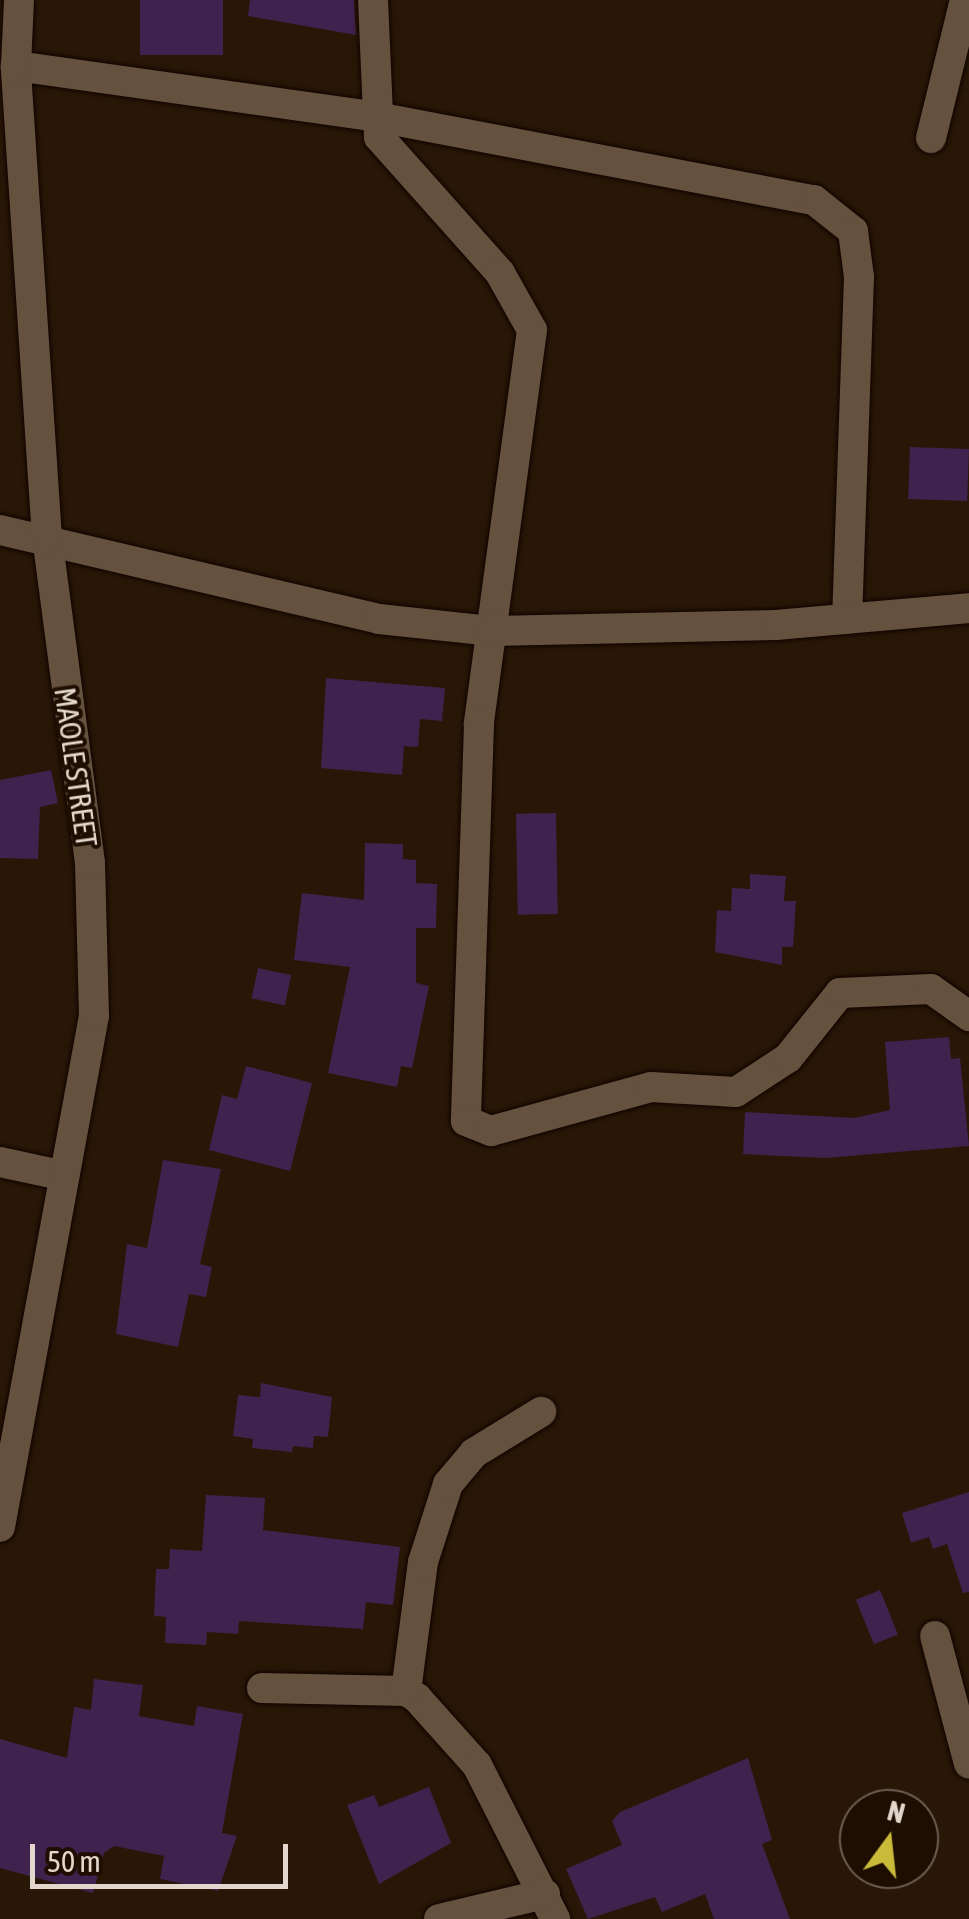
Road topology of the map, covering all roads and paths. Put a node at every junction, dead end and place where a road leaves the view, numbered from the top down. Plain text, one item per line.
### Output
1 (19, 0) edge
2 (374, 0) edge
3 (966, 0) edge
4 (16, 66) junction
5 (372, 116) junction
6 (932, 138) dead end
7 (0, 530) edge
8 (46, 538) junction
9 (969, 608) edge
10 (847, 619) junction
11 (492, 631) junction
12 (969, 1016) edge
13 (0, 1162) edge
14 (64, 1176) junction
15 (541, 1412) dead end
16 (7, 1431) edge
17 (0, 1528) edge
18 (935, 1636) dead end
19 (262, 1688) dead end
20 (406, 1691) junction
21 (969, 1764) edge
22 (550, 1906) edge
23 (439, 1919) edge

1 - 4 street, MAOLE STREET
2 - 5 street
3 - 6 street
4 - 5 street
4 - 8 street, MAOLE STREET
5 - 10 street
5 - 11 street
7 - 8 street
8 - 11 street
8 - 14 street, MAOLE STREET
9 - 10 street
10 - 11 street
11 - 12 street
13 - 14 street
14 - 16 street, MAOLE STREET
15 - 20 street
16 - 17 street, MAOLE STREET
18 - 21 street
19 - 20 street
20 - 22 street
22 - 23 street

